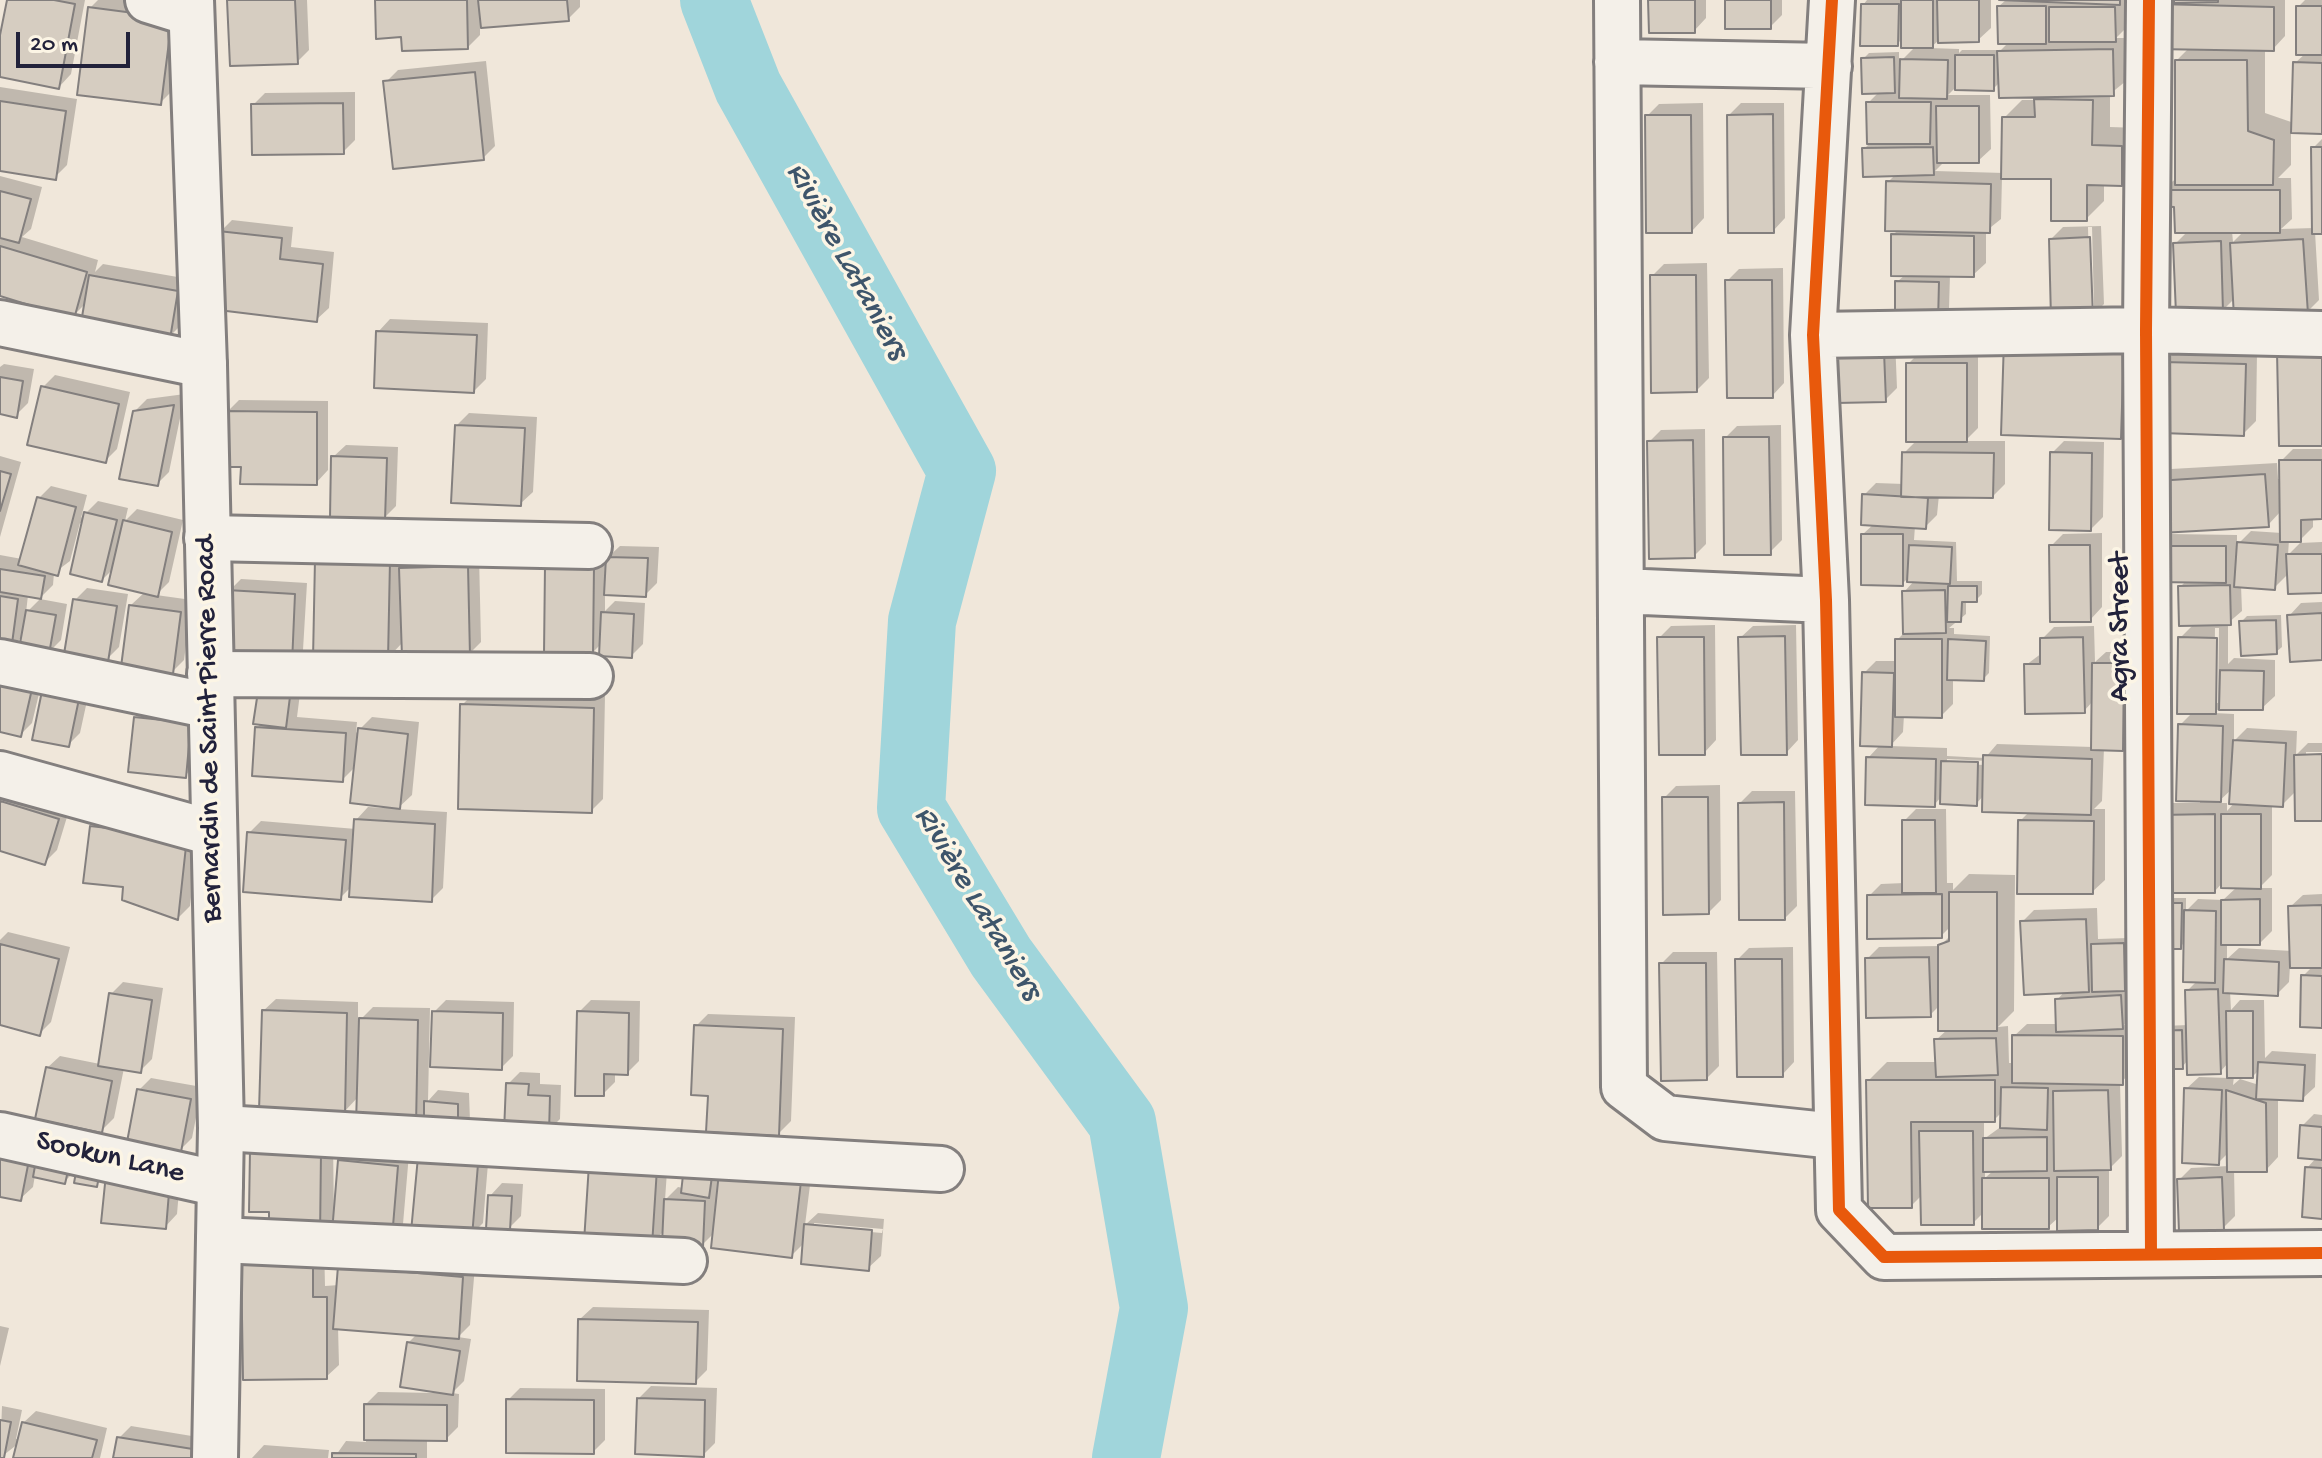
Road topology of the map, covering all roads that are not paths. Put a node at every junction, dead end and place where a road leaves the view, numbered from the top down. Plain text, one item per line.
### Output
1 (148, 0) edge
2 (1617, 0) edge
3 (1832, 0) edge
4 (2149, 0) edge
5 (190, 6) edge
6 (1617, 62) junction
7 (1829, 66) junction
8 (0, 323) edge
9 (2146, 330) junction
10 (2322, 334) edge
11 (1813, 335) junction
12 (204, 365) junction
13 (207, 538) junction
14 (589, 546) dead end
15 (1621, 591) junction
16 (1826, 600) junction
17 (0, 662) edge
18 (590, 676) dead end
19 (211, 690) junction
20 (0, 774) edge
21 (213, 833) junction
22 (221, 1128) junction
23 (0, 1135) edge
24 (1835, 1136) junction
25 (941, 1169) dead end
26 (220, 1184) junction
27 (219, 1240) junction
28 (2322, 1253) edge
29 (2151, 1254) junction
30 (684, 1261) dead end
31 (215, 1458) edge

1 - 5 street
2 - 6 street
3 - 7 street
4 - 9 street, Agra Street
5 - 12 street, Bernardin de Saint Pierre Road
6 - 7 street
6 - 15 street
7 - 11 street
8 - 12 street
9 - 10 street
9 - 11 street
9 - 29 street, Agra Street
11 - 16 street
12 - 13 street, Bernardin de Saint Pierre Road
13 - 14 street
13 - 19 street, Bernardin de Saint Pierre Road
15 - 16 street
15 - 24 street
16 - 24 street
17 - 19 street
18 - 19 street
19 - 21 street, Bernardin de Saint Pierre Road
20 - 21 street
21 - 22 street, Bernardin de Saint Pierre Road
22 - 25 street
22 - 26 street, Bernardin de Saint Pierre Road
23 - 26 street, Sookun Lane
24 - 29 street
26 - 27 street, Bernardin de Saint Pierre Road
27 - 30 street
27 - 31 street, Bernardin de Saint Pierre Road
28 - 29 street

